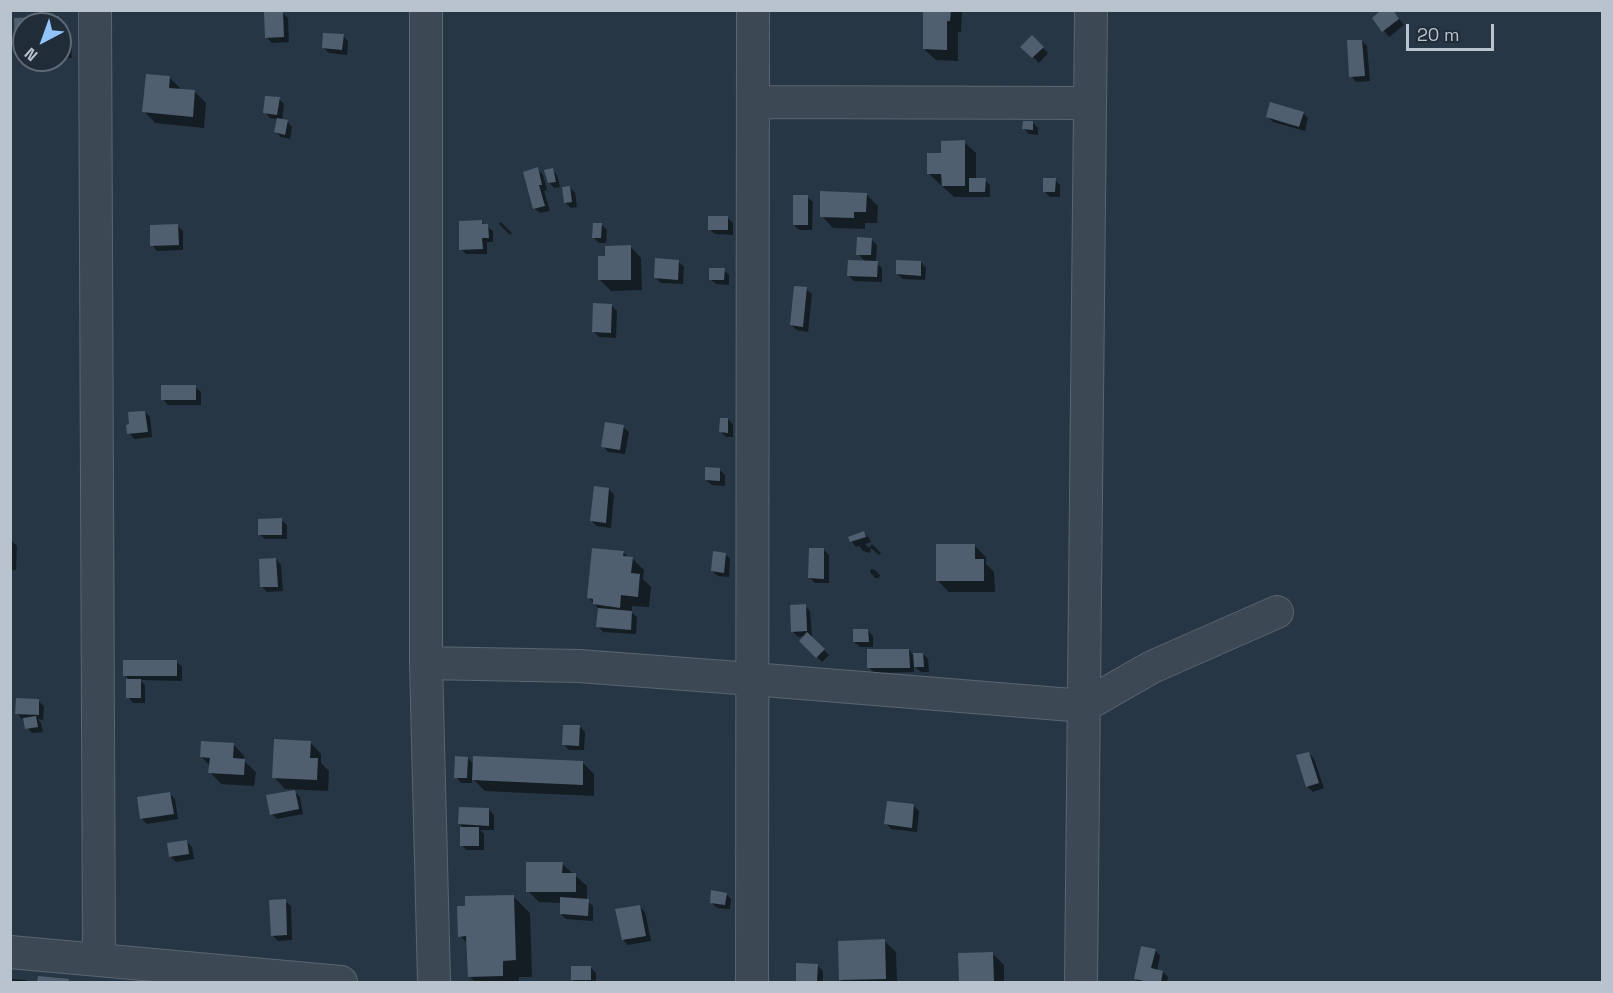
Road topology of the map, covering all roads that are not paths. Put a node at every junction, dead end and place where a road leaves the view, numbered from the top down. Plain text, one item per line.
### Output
1 (94, 10) edge
2 (426, 10) edge
3 (753, 10) edge
4 (1091, 10) edge
5 (753, 102) junction
6 (1090, 103) junction
7 (1278, 612) dead end
8 (426, 663) junction
9 (752, 679) junction
10 (1084, 706) junction
11 (10, 952) edge
12 (99, 960) junction
13 (154, 974) edge
14 (340, 982) edge
15 (434, 982) edge
16 (752, 982) edge
17 (1081, 982) edge

1 - 12 street
2 - 8 street
3 - 5 street
4 - 6 street
5 - 6 street
5 - 9 street
6 - 10 street
7 - 10 street
8 - 9 street
8 - 15 street
9 - 10 street
9 - 16 street
10 - 17 street
11 - 12 street
12 - 13 street
13 - 14 street

